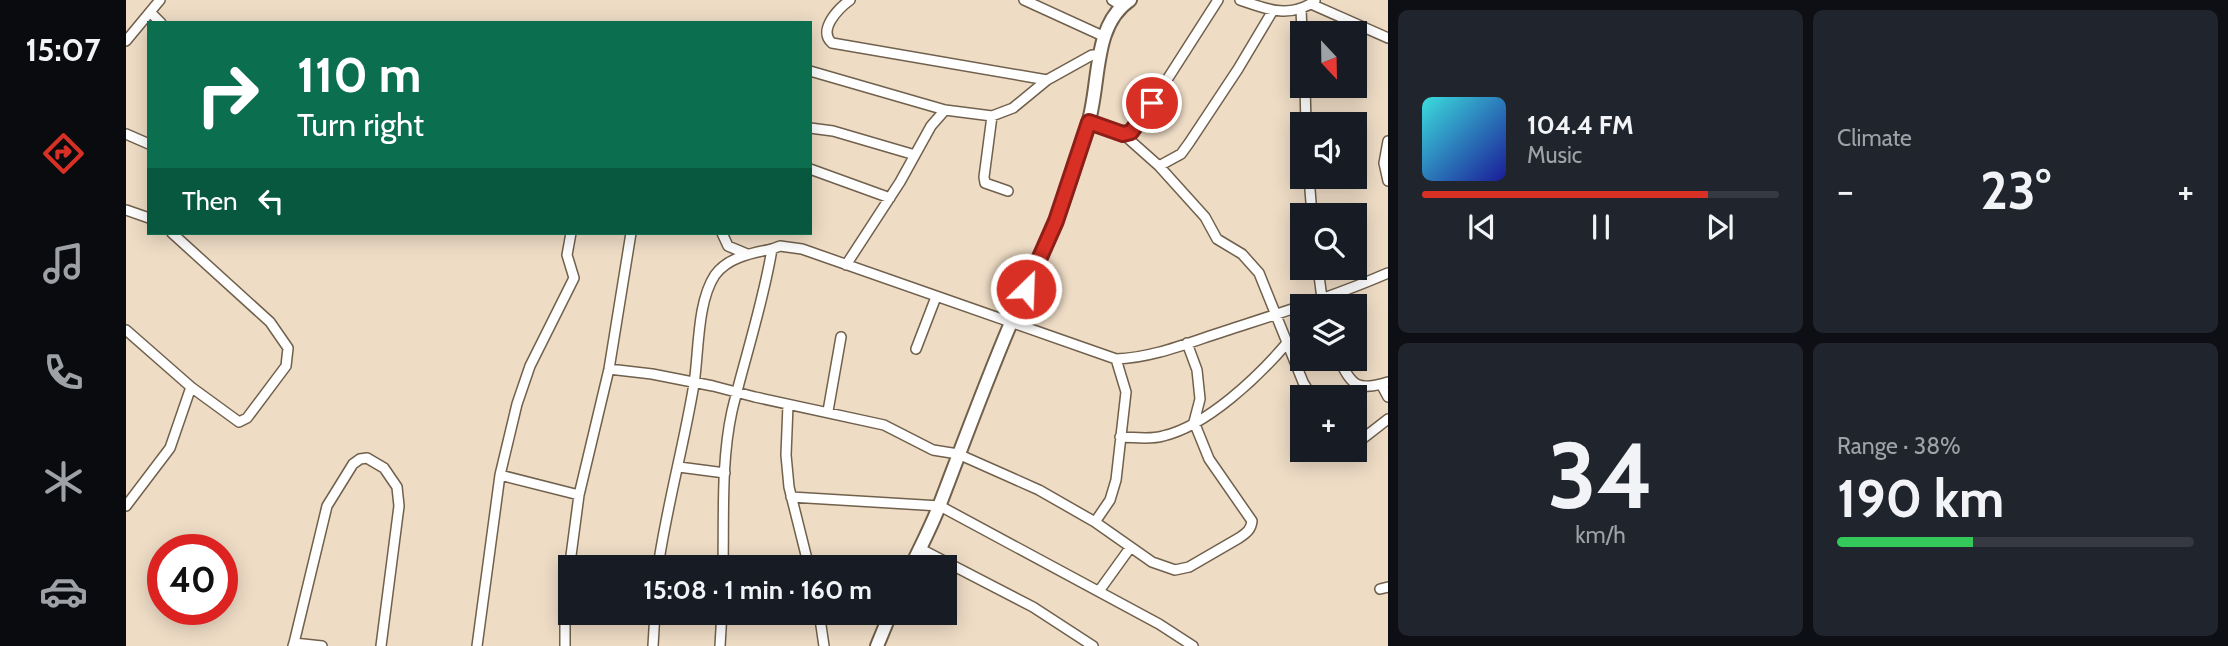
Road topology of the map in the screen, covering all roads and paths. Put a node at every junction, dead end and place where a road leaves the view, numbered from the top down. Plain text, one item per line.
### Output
1 (160, 0) edge
2 (850, 0) edge
3 (1024, 0) edge
4 (1218, 0) edge
5 (1240, 0) edge
6 (1121, 2) edge
7 (1313, 2) edge
8 (1301, 8) junction
9 (150, 12) junction
10 (1272, 12) junction
11 (158, 21) edge
12 (1302, 21) edge
13 (1105, 37) junction
14 (1388, 38) edge
15 (126, 41) edge
16 (1101, 55) junction
17 (812, 72) edge
18 (1047, 80) junction
19 (945, 110) junction
20 (992, 116) junction
21 (1089, 122) junction
22 (812, 128) edge
23 (126, 134) edge
24 (1123, 134) junction
25 (1388, 141) edge
26 (147, 143) edge
27 (915, 155) junction
28 (1159, 166) junction
29 (812, 170) edge
30 (1388, 181) edge
31 (1008, 191) dead end
32 (890, 198) junction
33 (126, 210) edge
34 (147, 217) edge
35 (174, 235) edge
36 (570, 235) edge
37 (631, 235) edge
38 (723, 235) edge
39 (772, 249) junction
40 (747, 254) junction
41 (846, 264) junction
42 (1388, 273) edge
43 (1342, 294) edge
44 (936, 297) junction
45 (1290, 311) edge
46 (1278, 314) junction
47 (1011, 321) junction
48 (126, 330) edge
49 (841, 337) dead end
50 (1187, 343) junction
51 (1287, 343) junction
52 (916, 349) dead end
53 (1116, 359) junction
54 (609, 369) junction
55 (1345, 371) edge
56 (694, 382) junction
57 (1385, 383) edge
58 (1306, 385) edge
59 (191, 387) junction
60 (738, 391) junction
61 (1388, 397) edge
62 (789, 404) junction
63 (828, 411) junction
64 (1388, 419) edge
65 (1194, 422) junction
66 (1367, 435) edge
67 (1120, 437) junction
68 (958, 454) junction
69 (679, 467) junction
70 (725, 473) junction
71 (499, 475) junction
72 (579, 495) junction
73 (791, 497) junction
74 (126, 506) edge
75 (940, 506) junction
76 (1095, 522) junction
77 (919, 548) junction
78 (1130, 548) junction
79 (660, 555) edge
80 (723, 555) edge
81 (806, 555) edge
82 (916, 555) edge
83 (1100, 591) junction
84 (654, 625) edge
85 (721, 625) edge
86 (821, 625) edge
87 (886, 625) edge
88 (293, 645) edge
89 (322, 646) edge
90 (381, 646) edge
91 (477, 646) edge
92 (565, 646) edge
93 (653, 646) edge
94 (720, 646) edge
95 (824, 646) edge
96 (877, 646) edge
97 (1093, 646) edge
98 (1193, 646) edge

1 - 9 street
2 - 18 street
3 - 13 street
4 - 24 street
5 - 10 street
6 - 13 street
7 - 8 street
7 - 14 street
8 - 10 street
8 - 12 street
9 - 11 street
9 - 15 street
10 - 28 street
13 - 16 street
16 - 18 street
16 - 21 street
17 - 19 street
18 - 20 street
19 - 20 street
19 - 27 street
20 - 31 street
21 - 24 street
21 - 47 street
22 - 27 street
23 - 26 street
24 - 28 street
25 - 30 street
27 - 32 street
28 - 46 street
29 - 32 street
32 - 41 street
33 - 34 street
35 - 59 street
36 - 71 street
37 - 54 street
38 - 40 street
39 - 40 street
39 - 41 street
39 - 60 street
40 - 56 street
41 - 44 street
42 - 43 street
44 - 47 street
44 - 52 street
45 - 46 street
46 - 50 street
46 - 51 street
47 - 53 street
47 - 68 street
48 - 59 street
49 - 63 street
50 - 53 street
50 - 65 street
51 - 58 street
51 - 65 street
53 - 67 street
54 - 56 street
54 - 72 street
55 - 57 street
56 - 60 street
56 - 69 street
57 - 61 street
59 - 74 street
60 - 62 street
60 - 70 street
62 - 63 street
62 - 73 street
63 - 68 street
64 - 66 street
65 - 67 street
65 - 78 street
67 - 76 street
68 - 75 street
68 - 76 street
69 - 70 street
69 - 79 street
70 - 80 street
71 - 72 street
71 - 91 street
72 - 92 street
73 - 75 street
73 - 81 street
75 - 77 street
75 - 83 street
76 - 78 street
77 - 82 street
77 - 97 street
78 - 83 street
83 - 98 street
84 - 93 street
85 - 94 street
86 - 95 street
87 - 96 street
88 - 89 street
88 - 90 street

